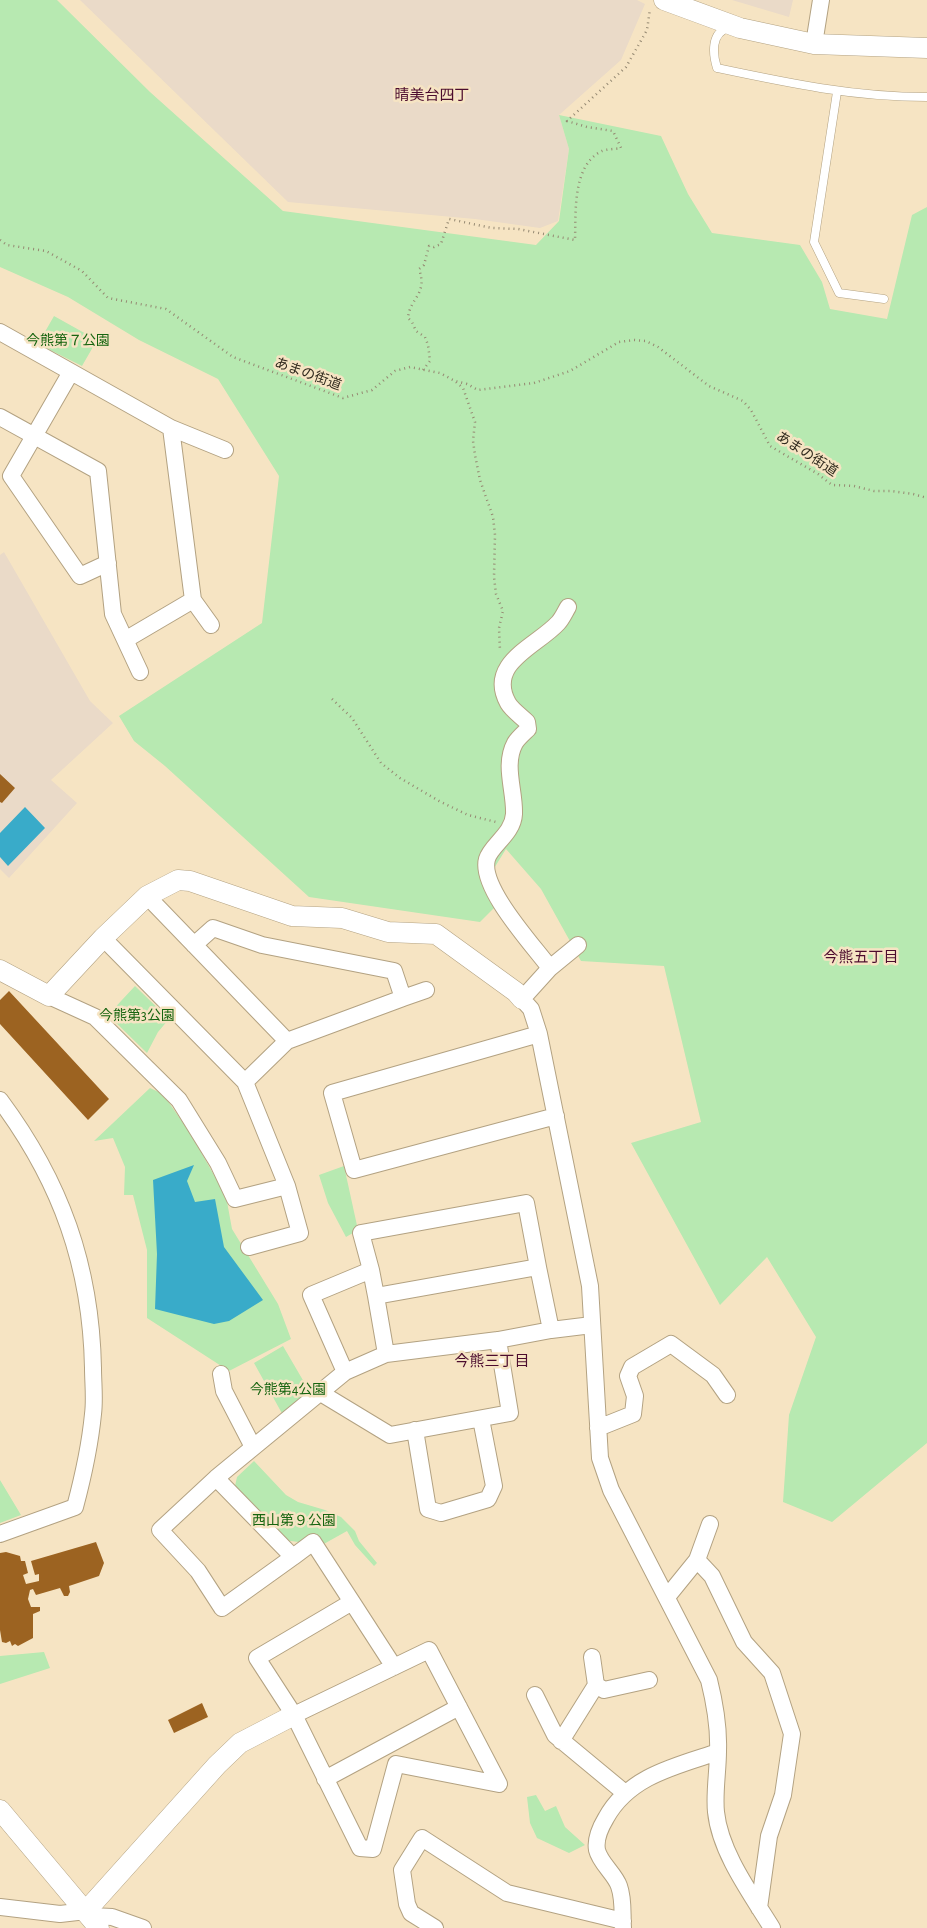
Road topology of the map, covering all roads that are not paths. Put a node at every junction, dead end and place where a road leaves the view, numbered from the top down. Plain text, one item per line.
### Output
1 (821, 0) edge
2 (657, 4) edge
3 (740, 28) junction
4 (814, 44) junction
5 (927, 48) edge
6 (837, 92) junction
7 (927, 97) edge
8 (884, 299) dead end
9 (0, 332) edge
10 (72, 372) junction
11 (0, 417) edge
12 (171, 428) junction
13 (34, 436) junction
14 (225, 450) dead end
15 (108, 563) junction
16 (194, 600) junction
17 (568, 607) dead end
18 (210, 625) dead end
19 (125, 640) junction
20 (140, 672) dead end
21 (147, 896) junction
22 (104, 938) junction
23 (194, 945) junction
24 (578, 945) dead end
25 (550, 968) junction
26 (0, 970) edge
27 (426, 990) dead end
28 (49, 996) junction
29 (403, 998) junction
30 (522, 999) junction
31 (538, 1034) junction
32 (287, 1041) junction
33 (245, 1082) junction
34 (0, 1100) edge
35 (556, 1116) junction
36 (287, 1186) junction
37 (249, 1247) dead end
38 (538, 1267) junction
39 (371, 1270) junction
40 (376, 1296) junction
41 (592, 1325) junction
42 (551, 1330) junction
43 (498, 1340) junction
44 (386, 1354) junction
45 (346, 1372) junction
46 (221, 1374) dead end
47 (319, 1392) junction
48 (727, 1395) dead end
49 (481, 1419) junction
50 (598, 1428) junction
51 (415, 1430) junction
52 (254, 1447) junction
53 (216, 1478) junction
54 (710, 1524) dead end
55 (0, 1534) edge
56 (293, 1558) junction
57 (697, 1560) junction
58 (667, 1597) junction
59 (352, 1602) junction
60 (592, 1657) dead end
61 (394, 1667) junction
62 (650, 1680) dead end
63 (596, 1685) junction
64 (535, 1695) dead end
65 (460, 1707) junction
66 (294, 1714) junction
67 (561, 1741) junction
68 (387, 1747) junction
69 (718, 1752) junction
70 (396, 1764) junction
71 (325, 1779) junction
72 (625, 1792) junction
73 (1, 1814) edge
74 (0, 1907) edge
75 (760, 1908) junction
76 (92, 1918) edge
77 (623, 1924) edge
78 (143, 1928) edge
79 (435, 1928) edge
80 (772, 1928) edge

1 - 4 street
2 - 3 street
3 - 4 street
3 - 6 lane
4 - 5 street
6 - 7 lane
6 - 8 lane
9 - 10 street
10 - 12 street
10 - 13 street
11 - 13 street
12 - 14 street
12 - 16 street
13 - 15 street
13 - 15 street
15 - 19 street
16 - 18 street
16 - 19 street
17 - 25 street
19 - 20 street
21 - 22 street
21 - 23 street
21 - 30 street
22 - 28 street
22 - 33 street
23 - 29 street
23 - 32 street
24 - 25 street
25 - 30 street
26 - 28 street
27 - 29 street
28 - 36 street
29 - 32 street
30 - 31 street
31 - 35 street
31 - 35 street
32 - 33 street
33 - 36 street
34 - 55 street
35 - 41 street
36 - 37 street
38 - 39 street
38 - 40 street
38 - 42 street
39 - 40 street
39 - 45 street
40 - 44 street
41 - 42 street
41 - 50 street
42 - 43 street
43 - 44 street
43 - 49 street
44 - 45 street
45 - 47 street
46 - 52 street
47 - 51 street
47 - 52 street
48 - 50 street
49 - 51 street
49 - 51 street
50 - 58 street
52 - 53 street
53 - 56 street
53 - 56 street
54 - 57 street
56 - 59 street
57 - 58 street
57 - 75 street
58 - 69 street
59 - 61 street
59 - 66 street
60 - 63 street
61 - 65 street
61 - 66 street
62 - 63 street
63 - 67 street
64 - 67 street
65 - 68 street
65 - 70 street
66 - 71 street
66 - 76 street
67 - 72 street
68 - 70 street
68 - 71 street
69 - 72 street
69 - 75 street
70 - 71 street
72 - 77 street
73 - 76 street
74 - 76 street
75 - 80 street
76 - 78 street
77 - 79 street

